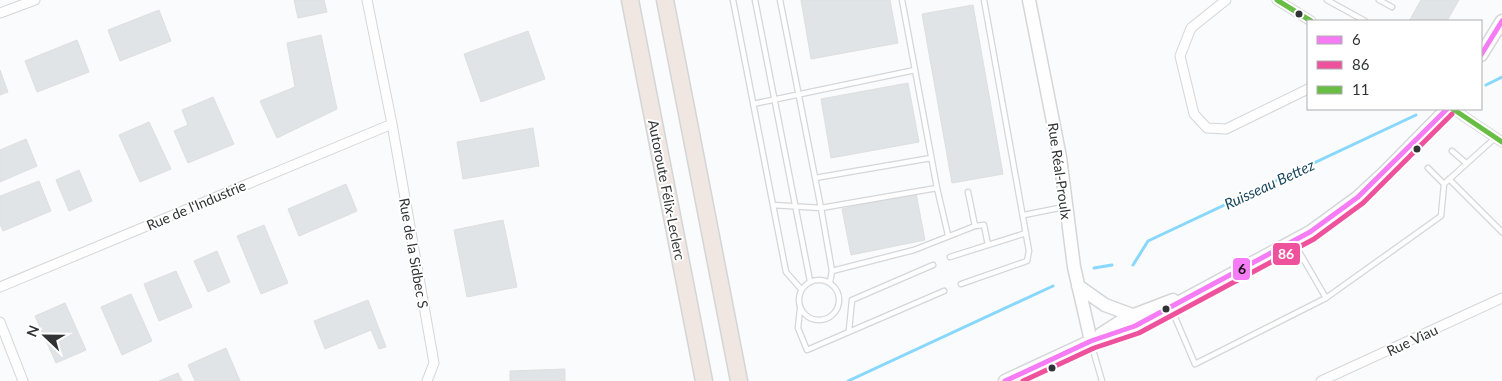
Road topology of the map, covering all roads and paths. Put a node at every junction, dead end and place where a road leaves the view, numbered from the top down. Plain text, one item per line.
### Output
1 (35, 0) edge
2 (367, 0) edge
3 (630, 0) edge
4 (665, 0) edge
5 (733, 0) edge
6 (755, 0) edge
7 (780, 0) edge
8 (902, 0) edge
9 (984, 0) edge
10 (1029, 0) edge
11 (1226, 0) edge
12 (1327, 0) edge
13 (1378, 0) edge
14 (1281, 1) edge
15 (1392, 8) dead end
16 (0, 14) edge
17 (1310, 20) edge
18 (1363, 20) edge
19 (1502, 21) edge
20 (1482, 53) edge
21 (915, 70) junction
22 (1307, 89) edge
23 (799, 96) junction
24 (775, 100) junction
25 (753, 104) junction
26 (1446, 110) edge
27 (1455, 110) edge
28 (392, 124) junction
29 (1499, 139) edge
30 (1452, 151) dead end
31 (931, 158) junction
32 (1466, 163) junction
33 (1428, 168) dead end
34 (815, 178) junction
35 (1449, 179) junction
36 (1444, 184) junction
37 (937, 188) junction
38 (968, 192) dead end
39 (773, 205) junction
40 (796, 207) junction
41 (1066, 207) junction
42 (821, 208) junction
43 (1024, 216) junction
44 (975, 226) junction
45 (1502, 232) edge
46 (1026, 233) junction
47 (948, 235) junction
48 (1293, 242) junction
49 (988, 245) junction
50 (950, 257) dead end
51 (933, 265) dead end
52 (832, 271) junction
53 (810, 281) junction
54 (830, 282) junction
55 (961, 284) dead end
56 (1078, 286) junction
57 (0, 287) edge
58 (801, 290) junction
59 (944, 291) dead end
60 (1197, 292) junction
61 (1326, 298) junction
62 (1502, 298) edge
63 (1171, 307) junction
64 (800, 309) junction
65 (1132, 315) junction
66 (0, 322) edge
67 (849, 330) junction
68 (1091, 341) junction
69 (23, 381) edge
70 (427, 381) edge
71 (704, 381) edge
72 (739, 381) edge
73 (1005, 381) edge
74 (1102, 381) edge
75 (1322, 381) edge

1 - 16 street
2 - 28 street, Rue de la Sidbec S
3 - 71 highway, Autoroute Félix-Leclerc
4 - 72 highway
5 - 25 lane
6 - 24 lane
7 - 23 lane
8 - 21 lane
9 - 43 lane
10 - 41 street, Rue Réal-Proulx
11 - 22 street
12 - 18 lane
13 - 15 lane
14 - 17 street
19 - 20 street
21 - 23 lane
21 - 31 lane
23 - 24 lane
23 - 34 lane
24 - 25 lane
24 - 40 lane
25 - 39 lane
26 - 48 street
27 - 29 street
28 - 57 street, Rue de l'Industrie
28 - 70 street, Rue de la Sidbec S
29 - 32 lane
30 - 32 lane
31 - 34 lane
31 - 37 lane
32 - 35 lane
33 - 36 lane
34 - 42 lane
35 - 36 lane
35 - 45 lane
36 - 61 lane
37 - 42 lane
37 - 47 lane
38 - 44 lane
39 - 40 lane
39 - 58 lane
40 - 42 lane
40 - 53 lane
41 - 43 lane
41 - 56 street, Rue Réal-Proulx
42 - 52 lane
43 - 46 lane
44 - 47 lane
44 - 49 lane
46 - 49 lane
46 - 55 lane
47 - 52 lane
48 - 60 street
48 - 61 lane
49 - 50 lane
51 - 67 lane
52 - 54 lane
53 - 54 lane
53 - 58 lane
54 - 64 lane
56 - 65 street
56 - 68 street, Rue Réal-Proulx
58 - 64 lane
59 - 67 lane
60 - 63 street
60 - 65 street
61 - 63 lane
62 - 75 street, Rue Viau
63 - 68 street
64 - 67 lane
65 - 68 street
66 - 69 street
68 - 73 street
68 - 74 lane

